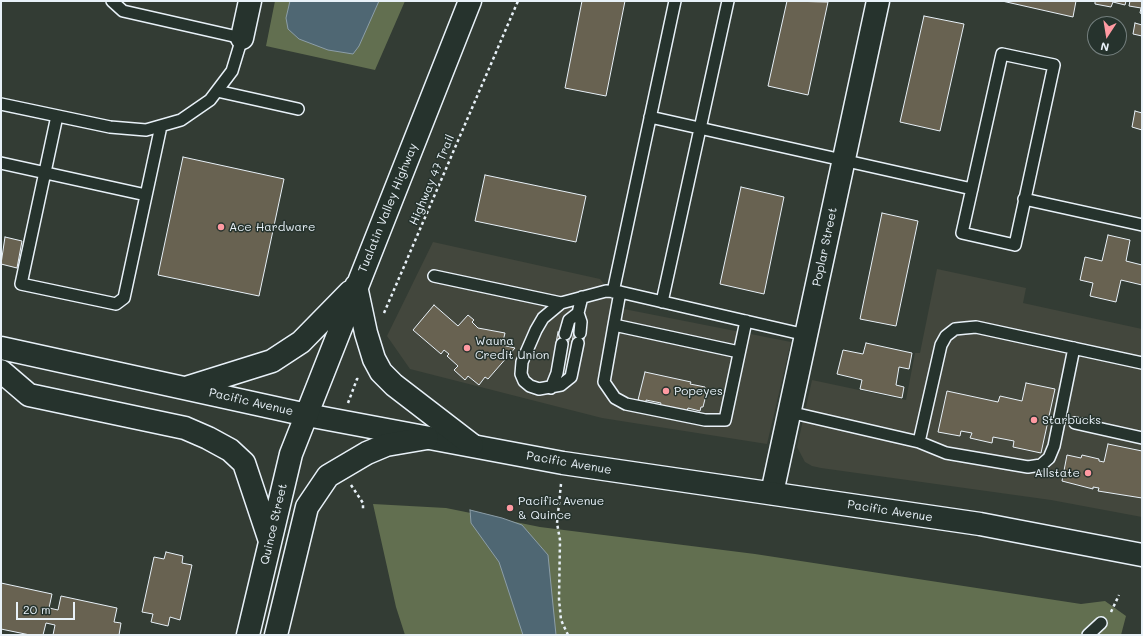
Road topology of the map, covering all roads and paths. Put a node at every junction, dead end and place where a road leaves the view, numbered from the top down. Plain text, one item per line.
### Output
1 (112, 1) edge
2 (250, 1) edge
3 (470, 1) edge
4 (518, 1) edge
5 (675, 1) edge
6 (728, 1) edge
7 (878, 1) edge
8 (242, 38) junction
9 (217, 91) junction
10 (1, 104) edge
11 (298, 109) dead end
12 (58, 116) junction
13 (650, 117) junction
14 (161, 126) junction
15 (700, 128) junction
16 (844, 159) junction
17 (1, 162) edge
18 (45, 172) junction
19 (972, 189) junction
20 (146, 195) junction
21 (1024, 199) junction
22 (1142, 226) edge
23 (434, 276) dead end
24 (356, 286) junction
25 (616, 292) junction
26 (582, 297) junction
27 (662, 302) junction
28 (561, 303) junction
29 (578, 313) junction
30 (382, 319) dead end
31 (746, 321) junction
32 (614, 325) junction
33 (806, 335) junction
34 (1, 348) edge
35 (1074, 348) junction
36 (739, 352) junction
37 (1142, 363) edge
38 (1, 371) edge
39 (186, 388) junction
40 (551, 388) junction
41 (789, 412) junction
42 (306, 415) junction
43 (1075, 423) dead end
44 (427, 438) junction
45 (1142, 438) edge
46 (919, 442) junction
47 (472, 445) junction
48 (563, 463) junction
49 (351, 484) dead end
50 (772, 493) junction
51 (364, 511) dead end
52 (270, 541) junction
53 (1142, 555) edge
54 (1101, 623) dead end
55 (248, 635) edge
56 (276, 635) edge
57 (568, 635) edge
58 (1088, 635) edge

1 - 8 lane
2 - 8 main road
3 - 24 main road, Tualatin Valley Highway
4 - 30 path, Highway 47 Trail
5 - 13 lane
6 - 15 lane
7 - 16 main road, Poplar Street
8 - 9 lane
9 - 11 lane
9 - 14 lane
10 - 12 lane
12 - 14 lane
12 - 18 lane
13 - 15 lane
13 - 25 lane
14 - 20 lane
15 - 16 lane
15 - 27 lane
16 - 19 lane
16 - 33 main road, Poplar Street
17 - 18 lane
18 - 20 lane
18 - 20 lane
19 - 21 lane
19 - 21 lane
21 - 22 lane
23 - 28 lane
24 - 39 main road
24 - 42 main road, Tualatin Valley Highway
24 - 47 main road
25 - 26 lane
25 - 27 lane
25 - 32 lane
26 - 28 lane
26 - 29 lane
27 - 31 lane
28 - 40 lane
29 - 40 lane
29 - 40 lane
31 - 33 lane
31 - 36 lane
32 - 36 lane
32 - 36 lane
33 - 41 main road, Poplar Street
34 - 39 main road, Pacific Avenue
35 - 37 lane
35 - 46 lane
35 - 46 lane
38 - 52 main road
39 - 42 main road, Pacific Avenue
41 - 46 lane
41 - 50 main road, Poplar Street
42 - 44 main road, Pacific Avenue
42 - 52 main road, Quince Street
43 - 45 lane
44 - 47 main road, Pacific Avenue
44 - 56 main road
47 - 48 main road, Pacific Avenue
48 - 50 main road, Pacific Avenue
48 - 57 path
49 - 51 path
50 - 53 main road, Pacific Avenue
52 - 55 main road, Quince Street
54 - 58 lane

